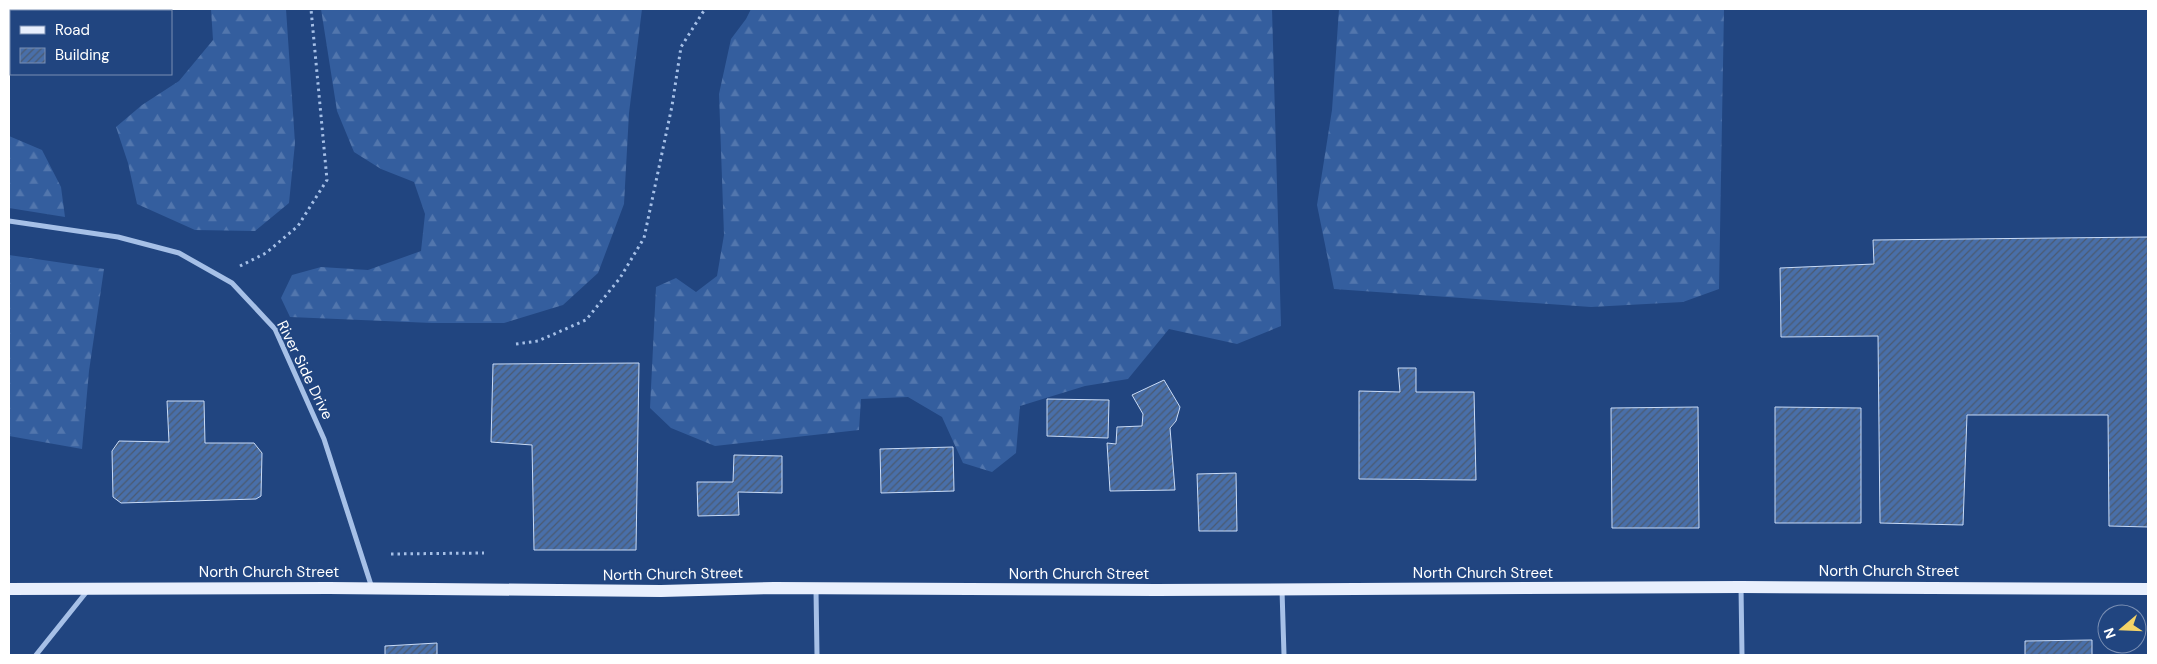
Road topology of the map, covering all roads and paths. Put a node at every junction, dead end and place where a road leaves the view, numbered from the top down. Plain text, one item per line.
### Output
1 (311, 9) edge
2 (705, 9) edge
3 (9, 221) edge
4 (220, 276) junction
5 (516, 344) dead end
6 (484, 553) dead end
7 (390, 554) dead end
8 (1741, 587) junction
9 (90, 588) junction
10 (9, 589) edge
11 (373, 589) junction
12 (816, 589) junction
13 (2148, 589) edge
14 (1282, 590) junction
15 (36, 655) edge
16 (817, 655) edge
17 (1284, 655) edge
18 (1742, 655) edge

1 - 4 path
2 - 5 path
3 - 4 street, River Side Drive
4 - 11 street, River Side Drive
6 - 7 path
8 - 13 main road, North Church Street
8 - 14 main road, North Church Street
8 - 18 street
9 - 10 main road, North Church Street
9 - 11 main road, North Church Street
9 - 15 street
11 - 12 main road, North Church Street
12 - 14 main road, North Church Street
12 - 16 street
14 - 17 street

